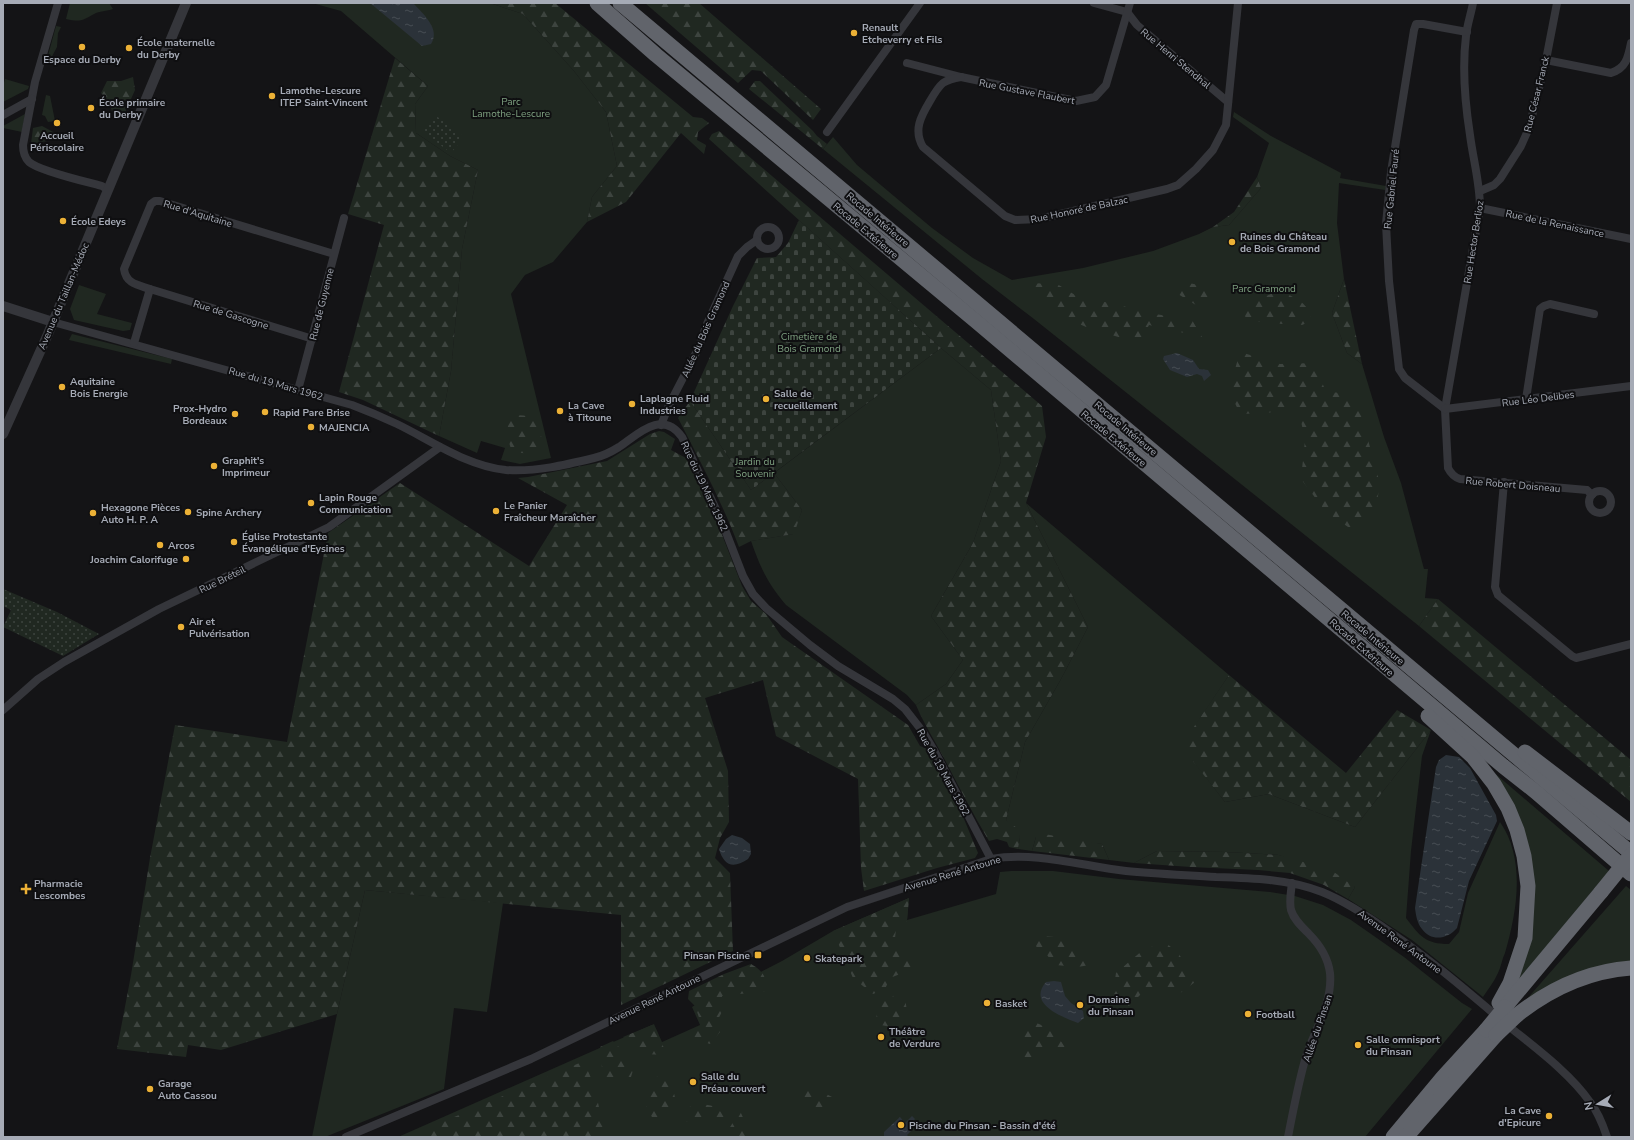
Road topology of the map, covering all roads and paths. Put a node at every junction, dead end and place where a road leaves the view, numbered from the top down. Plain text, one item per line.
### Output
1 (58, 3) edge
2 (186, 3) edge
3 (597, 3) edge
4 (620, 3) edge
5 (920, 3) edge
6 (1094, 3) edge
7 (1130, 3) edge
8 (1238, 3) edge
9 (1473, 3) edge
10 (1557, 3) edge
11 (1127, 12) junction
12 (1467, 32) junction
13 (1631, 43) edge
14 (1546, 60) junction
15 (907, 63) dead end
16 (961, 77) junction
17 (32, 99) junction
18 (1228, 102) junction
19 (3, 115) edge
20 (827, 132) dead end
21 (108, 190) junction
22 (1480, 191) junction
23 (1480, 208) junction
24 (344, 218) dead end
25 (1631, 239) edge
26 (757, 240) dead end
27 (334, 254) junction
28 (150, 289) junction
29 (3, 306) edge
30 (1594, 314) dead end
31 (53, 322) junction
32 (312, 339) junction
33 (134, 343) junction
34 (1631, 386) edge
35 (298, 390) junction
36 (1526, 399) junction
37 (1445, 410) junction
38 (661, 425) junction
39 (3, 434) edge
40 (440, 447) junction
41 (1504, 482) junction
42 (1592, 495) dead end
43 (1631, 644) edge
44 (1369, 652) junction
45 (3, 710) edge
46 (1488, 733) junction
47 (1631, 833) edge
48 (1631, 854) edge
49 (991, 859) junction
50 (1631, 868) edge
51 (1631, 874) edge
52 (1292, 883) junction
53 (1604, 894) junction
54 (1631, 968) edge
55 (1508, 1009) junction
56 (1489, 1031) junction
57 (1447, 1082) junction
58 (346, 1137) edge
59 (1288, 1137) edge
60 (1393, 1137) edge
61 (1406, 1137) edge
62 (1607, 1137) edge

1 - 17 street
2 - 21 street, Avenue du Taillan-Médoc
3 - 44 highway, Rocade Extérieure
4 - 46 highway, Rocade Intérieure
5 - 20 street
6 - 11 street
7 - 11 street, Rue Gustave Flaubert
8 - 18 street, Rue Honoré de Balzac
9 - 12 street, Rue Hector Berlioz
10 - 14 street, Rue César Franck
11 - 16 street, Rue Gustave Flaubert
11 - 18 street, Rue Henri Stendhal
12 - 22 street, Rue Hector Berlioz
12 - 37 street, Rue Gabriel Fauré
13 - 14 street
14 - 22 street, Rue César Franck
15 - 16 street, Rue Gustave Flaubert
16 - 18 street, Rue Honoré de Balzac
17 - 19 street
17 - 21 street
21 - 31 street, Avenue du Taillan-Médoc
22 - 23 street, Rue Hector Berlioz
23 - 25 street, Rue de la Renaissance
23 - 37 street, Rue Hector Berlioz
24 - 27 street, Rue de Guyenne
26 - 38 street, Allée du Bois Gramond
27 - 28 street, Rue d'Aquitaine
27 - 32 street, Rue de Guyenne
28 - 32 street, Rue de Gascogne
28 - 33 street
29 - 31 street
30 - 36 street
31 - 33 street, Rue du 19 Mars 1962
31 - 39 street, Avenue du Taillan-Médoc
32 - 35 street, Rue de Guyenne
33 - 35 street, Rue du 19 Mars 1962
34 - 36 street, Rue Léo Delibes
35 - 40 street, Rue du 19 Mars 1962
36 - 37 street, Rue Léo Delibes
37 - 41 street, Rue Robert Doisneau
38 - 40 street, Rue du 19 Mars 1962
38 - 49 street, Rue du 19 Mars 1962
40 - 45 street, Rue Bréteil
41 - 42 street, Rue Robert Doisneau
41 - 43 street
44 - 51 highway, Rocade Extérieure
44 - 55 highway
46 - 47 highway
46 - 48 highway, Rocade Intérieure
48 - 53 highway, bridge
49 - 52 street, Avenue René Antoune
49 - 58 street, Avenue René Antoune
50 - 53 highway
52 - 59 street, Allée du Pinsan
52 - 62 street, Avenue René Antoune
53 - 55 highway
54 - 55 highway
55 - 56 highway
55 - 56 highway, bridge
56 - 57 highway
57 - 60 highway
57 - 61 highway

